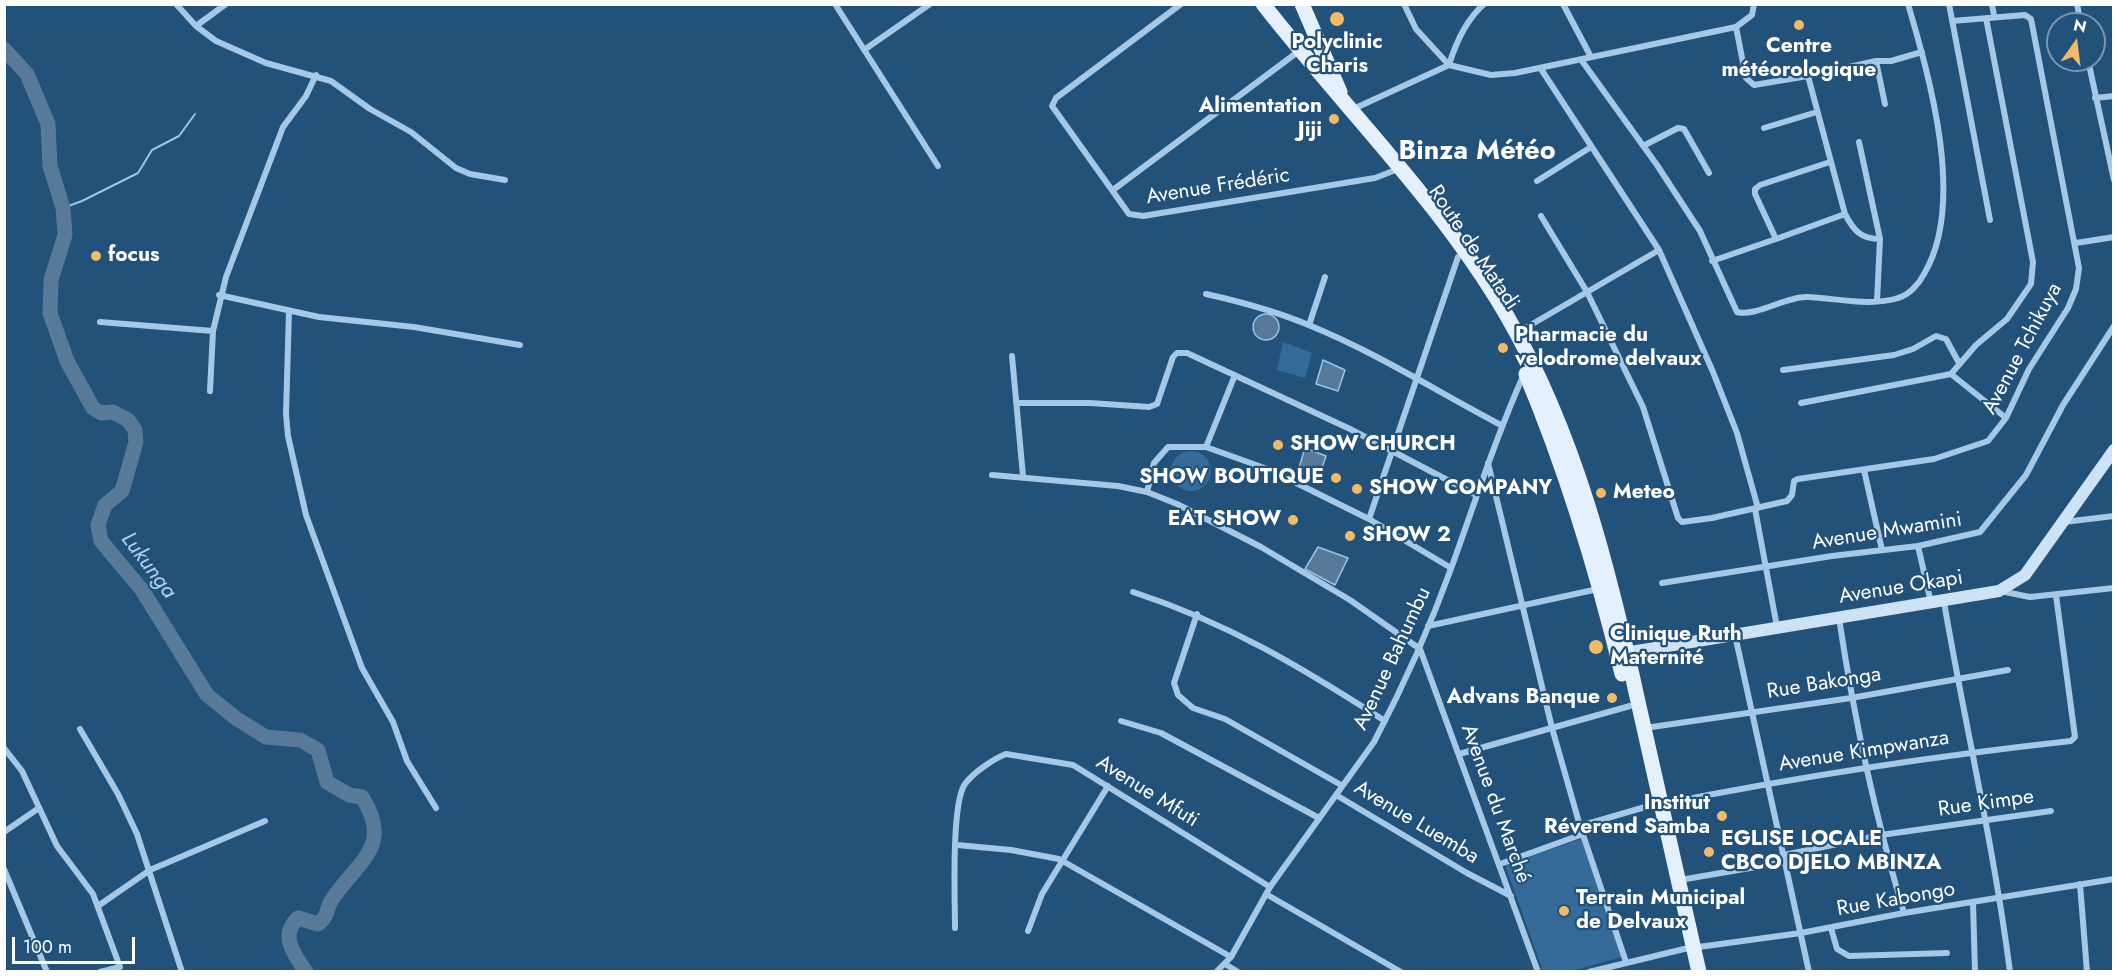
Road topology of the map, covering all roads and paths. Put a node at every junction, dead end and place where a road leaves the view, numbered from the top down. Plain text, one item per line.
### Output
1 (176, 4) edge
2 (226, 4) edge
3 (835, 4) edge
4 (930, 4) edge
5 (1181, 4) edge
6 (1263, 4) edge
7 (1302, 4) edge
8 (1404, 4) edge
9 (1469, 4) edge
10 (1484, 4) edge
11 (1563, 4) edge
12 (1754, 4) edge
13 (1908, 4) edge
14 (1949, 4) edge
15 (1992, 4) edge
16 (1473, 14) junction
17 (1994, 16) junction
18 (1986, 18) junction
19 (1952, 21) junction
20 (196, 26) junction
21 (1312, 27) junction
22 (1736, 27) junction
23 (1289, 38) junction
24 (864, 50) junction
25 (1299, 51) junction
26 (1922, 52) junction
27 (1591, 57) junction
28 (1582, 61) junction
29 (1876, 61) junction
30 (1449, 65) junction
31 (1541, 69) junction
32 (2090, 72) edge
33 (316, 75) junction
34 (1808, 76) junction
35 (2114, 96) edge
36 (2095, 98) junction
37 (1885, 104) dead end
38 (1349, 109) junction
39 (1817, 112) junction
40 (1764, 128) dead end
41 (1859, 142) dead end
42 (1643, 146) junction
43 (1591, 147) junction
44 (1830, 162) junction
45 (938, 166) dead end
46 (1394, 171) junction
47 (1709, 173) dead end
48 (505, 180) dead end
49 (2114, 180) edge
50 (1537, 181) dead end
51 (1113, 190) junction
52 (1845, 214) junction
53 (1541, 216) dead end
54 (1990, 220) dead end
55 (2114, 237) edge
56 (1451, 238) junction
57 (1776, 239) junction
58 (1880, 239) junction
59 (2076, 243) junction
60 (1659, 250) junction
61 (1458, 257) junction
62 (1712, 261) junction
63 (1325, 277) dead end
64 (1587, 292) junction
65 (1206, 294) dead end
66 (219, 295) junction
67 (1877, 302) junction
68 (289, 311) junction
69 (100, 322) dead end
70 (1310, 325) junction
71 (2114, 326) edge
72 (213, 331) junction
73 (1516, 333) junction
74 (520, 345) dead end
75 (1012, 356) dead end
76 (1959, 363) junction
77 (1528, 368) junction
78 (1782, 370) dead end
79 (1951, 374) junction
80 (1235, 375) junction
81 (1415, 380) junction
82 (210, 392) dead end
83 (1017, 403) junction
84 (1801, 403) dead end
85 (2006, 418) junction
86 (1501, 424) junction
87 (1206, 447) junction
88 (1393, 450) junction
89 (2114, 450) edge
90 (1488, 463) junction
91 (1864, 470) junction
92 (992, 475) dead end
93 (1023, 476) junction
94 (1148, 492) junction
95 (1577, 492) junction
96 (1476, 495) junction
97 (1757, 509) junction
98 (2114, 516) edge
99 (1369, 519) junction
100 (2064, 522) junction
101 (1918, 546) junction
102 (1882, 550) junction
103 (1767, 567) junction
104 (1451, 568) junction
105 (1662, 584) dead end
106 (1601, 588) junction
107 (2114, 588) edge
108 (1999, 591) junction
109 (1133, 592) dead end
110 (2056, 595) junction
111 (1937, 602) junction
112 (1523, 607) junction
113 (1197, 614) junction
114 (1839, 617) junction
115 (1428, 626) junction
116 (1777, 627) junction
117 (1735, 636) junction
118 (1420, 649) junction
119 (1622, 653) junction
120 (2008, 670) dead end
121 (1957, 679) junction
122 (1851, 698) junction
123 (1630, 706) junction
124 (1751, 712) junction
125 (1121, 721) dead end
126 (1384, 721) junction
127 (1552, 728) junction
128 (1644, 728) junction
129 (80, 729) dead end
130 (4, 748) edge
131 (1970, 752) junction
132 (1459, 754) junction
133 (1865, 768) junction
134 (1768, 783) junction
135 (1341, 785) junction
136 (1108, 786) junction
137 (1336, 795) junction
138 (1657, 805) junction
139 (39, 808) junction
140 (436, 808) dead end
141 (2052, 811) dead end
142 (1318, 818) junction
143 (1986, 820) junction
144 (265, 821) dead end
145 (1580, 826) junction
146 (4, 832) edge
147 (1583, 834) junction
148 (1881, 835) junction
149 (957, 845) junction
150 (1785, 858) junction
151 (1064, 861) junction
152 (1671, 861) junction
153 (1500, 864) junction
154 (4, 869) edge
155 (150, 870) junction
156 (2114, 879) edge
157 (1679, 880) junction
158 (7, 882) edge
159 (2080, 884) junction
160 (1270, 887) junction
161 (1266, 894) junction
162 (1511, 896) junction
163 (2001, 898) junction
164 (1972, 903) junction
165 (98, 906) junction
166 (1904, 913) junction
167 (955, 928) dead end
168 (1831, 928) junction
169 (1028, 931) dead end
170 (1801, 933) junction
171 (1689, 949) junction
172 (1947, 953) dead end
173 (1230, 957) junction
174 (1626, 962) junction
175 (1225, 964) junction
176 (121, 969) edge
177 (1607, 969) edge
178 (47, 972) edge
179 (99, 972) edge
180 (182, 972) edge
181 (1216, 972) edge
182 (1238, 972) edge
183 (1401, 972) edge
184 (1538, 972) edge
185 (1589, 972) edge
186 (1690, 972) edge
187 (1699, 972) edge
188 (1809, 972) edge
189 (1975, 972) edge
190 (2010, 972) edge
191 (2087, 972) edge

1 - 20 street
2 - 20 street
3 - 24 street
4 - 24 street
5 - 51 street, Avenue Frédéric
6 - 23 main road, Route de Matadi
7 - 21 main road
8 - 30 street
9 - 16 street
10 - 16 street
11 - 27 street
12 - 22 street
13 - 26 street
14 - 19 street
15 - 17 street
16 - 30 street
17 - 18 street, Avenue Tchikuya
17 - 59 street, Avenue Tchikuya
18 - 19 street, Avenue Tchikuya
18 - 76 street
19 - 54 street
20 - 33 street
21 - 23 main road
21 - 38 main road
22 - 27 street
22 - 34 street
23 - 25 main road, Route de Matadi
24 - 45 street
25 - 38 main road, Route de Matadi
25 - 51 street
26 - 29 street
26 - 67 street
27 - 28 street
28 - 31 street
28 - 42 street
29 - 34 street
29 - 37 street
30 - 31 street
30 - 38 street
31 - 43 street
32 - 36 street
33 - 48 street
33 - 66 street
34 - 39 street
35 - 36 street
36 - 49 street
38 - 46 main road, Route de Matadi
38 - 56 main road, Route de Matadi
39 - 40 street
39 - 44 street
41 - 58 street
42 - 47 street
42 - 62 street
43 - 50 street
43 - 60 street
44 - 52 street
44 - 57 street
46 - 51 street, Avenue Frédéric
46 - 56 main road, Route de Matadi
52 - 57 street
52 - 58 street
53 - 64 street
55 - 59 street
56 - 61 main road, Route de Matadi
56 - 73 main road, Route de Matadi
57 - 62 street
58 - 67 street
59 - 85 street, Avenue Tchikuya
60 - 64 street
60 - 97 street
61 - 77 main road, Route de Matadi
61 - 81 street
62 - 67 street
63 - 70 street
64 - 73 street
64 - 97 street, Avenue Tchikuya
65 - 70 street
66 - 68 street
66 - 72 street
68 - 74 street
68 - 140 street
69 - 72 street
70 - 81 street
71 - 101 street, Avenue Mwamini
72 - 82 street
73 - 77 main road, Route de Matadi
75 - 83 street
76 - 78 street
76 - 79 street
77 - 86 street, Avenue Bahumbu
77 - 95 main road, Route de Matadi
79 - 84 street
79 - 85 street
80 - 83 street
80 - 87 street
80 - 88 street
81 - 86 street
81 - 88 street
83 - 93 street
85 - 91 street, Avenue Tchikuya
86 - 90 street, Avenue Bahumbu
87 - 94 street
87 - 99 street
88 - 96 street
88 - 99 street
89 - 100 street, Avenue Okapi
90 - 96 street, Avenue Bahumbu
90 - 112 street
91 - 97 street, Avenue Tchikuya
91 - 102 street
92 - 93 street
93 - 94 street
94 - 118 street
95 - 106 main road, Route de Matadi
95 - 119 main road, Route de Matadi
96 - 104 street, Avenue Bahumbu
97 - 103 street
98 - 100 street
99 - 104 street
100 - 108 street, Avenue Okapi
101 - 102 street, Avenue Mwamini
101 - 111 street
102 - 103 street, Avenue Mwamini
103 - 105 street, Avenue Mwamini
103 - 116 street
104 - 115 street, Avenue Bahumbu
106 - 112 street
106 - 119 main road, Route de Matadi
107 - 110 street
108 - 110 street
108 - 111 street, Avenue Okapi
109 - 113 street
110 - 131 street, Avenue Kimpwanza
111 - 114 street, Avenue Okapi
111 - 121 street
112 - 115 street
112 - 127 street
113 - 126 street
113 - 135 street
114 - 116 street, Avenue Okapi
114 - 122 street
115 - 118 street, Avenue Bahumbu
116 - 117 street, Avenue Okapi
117 - 119 street, Avenue Okapi
117 - 124 street
118 - 126 street, Avenue Bahumbu
118 - 132 street, Avenue du Marché
119 - 123 main road, Route de Matadi
119 - 128 main road, Route de Matadi
120 - 121 street, Rue Bakonga
121 - 122 street, Rue Bakonga
121 - 131 street
122 - 124 street, Rue Bakonga
122 - 133 street
123 - 127 street
123 - 138 main road, Route de Matadi
124 - 128 street, Rue Bakonga
124 - 134 street
125 - 142 street
126 - 135 street, Avenue Bahumbu
127 - 132 street
127 - 145 street
128 - 138 main road, Route de Matadi
129 - 155 street
130 - 139 street
131 - 133 street, Avenue Kimpwanza
131 - 143 street
132 - 153 street, Avenue du Marché
133 - 134 street, Avenue Kimpwanza
133 - 148 street
134 - 138 street, Avenue Kimpwanza
134 - 150 street
135 - 137 street, Avenue Bahumbu
136 - 149 street, Avenue Mfuti
136 - 151 street
136 - 160 street, Avenue Mfuti
137 - 142 street, Avenue Bahumbu
137 - 162 street, Avenue Luemba
138 - 145 street, Avenue Kimpwanza
138 - 152 main road, Route de Matadi
139 - 146 street
139 - 165 street
141 - 143 street, Rue Kimpe
142 - 160 street, Avenue Bahumbu
143 - 148 street, Rue Kimpe
143 - 163 street
144 - 155 street
145 - 147 street
147 - 153 street
147 - 174 street
148 - 150 street, Rue Kimpe
148 - 166 street
149 - 151 street
149 - 167 street
150 - 157 street, Rue Kimpe
150 - 170 street
151 - 169 street
151 - 173 street
152 - 157 main road, Route de Matadi
152 - 171 main road, Route de Matadi
153 - 162 street, Avenue du Marché
154 - 158 street
155 - 165 street
155 - 180 street
156 - 159 street, Rue Kabongo
157 - 171 main road, Route de Matadi
158 - 178 street
159 - 163 street, Rue Kabongo
159 - 191 street
160 - 161 street, Avenue Bahumbu
161 - 173 street, Avenue Bahumbu
161 - 183 street
162 - 184 street, Avenue du Marché
163 - 164 street, Rue Kabongo
163 - 190 street
164 - 166 street, Rue Kabongo
164 - 189 street
165 - 176 street
166 - 168 street, Rue Kabongo
168 - 170 street, Rue Kabongo
168 - 172 street
170 - 171 street, Rue Kabongo
170 - 188 street
171 - 174 street, Rue Kabongo
171 - 186 main road, Route de Matadi
171 - 187 main road, Route de Matadi
173 - 175 street, Avenue Bahumbu
174 - 177 street, Rue Kabongo
175 - 181 street, Avenue Bahumbu
175 - 182 street
176 - 179 street
177 - 185 street, Rue Kabongo

